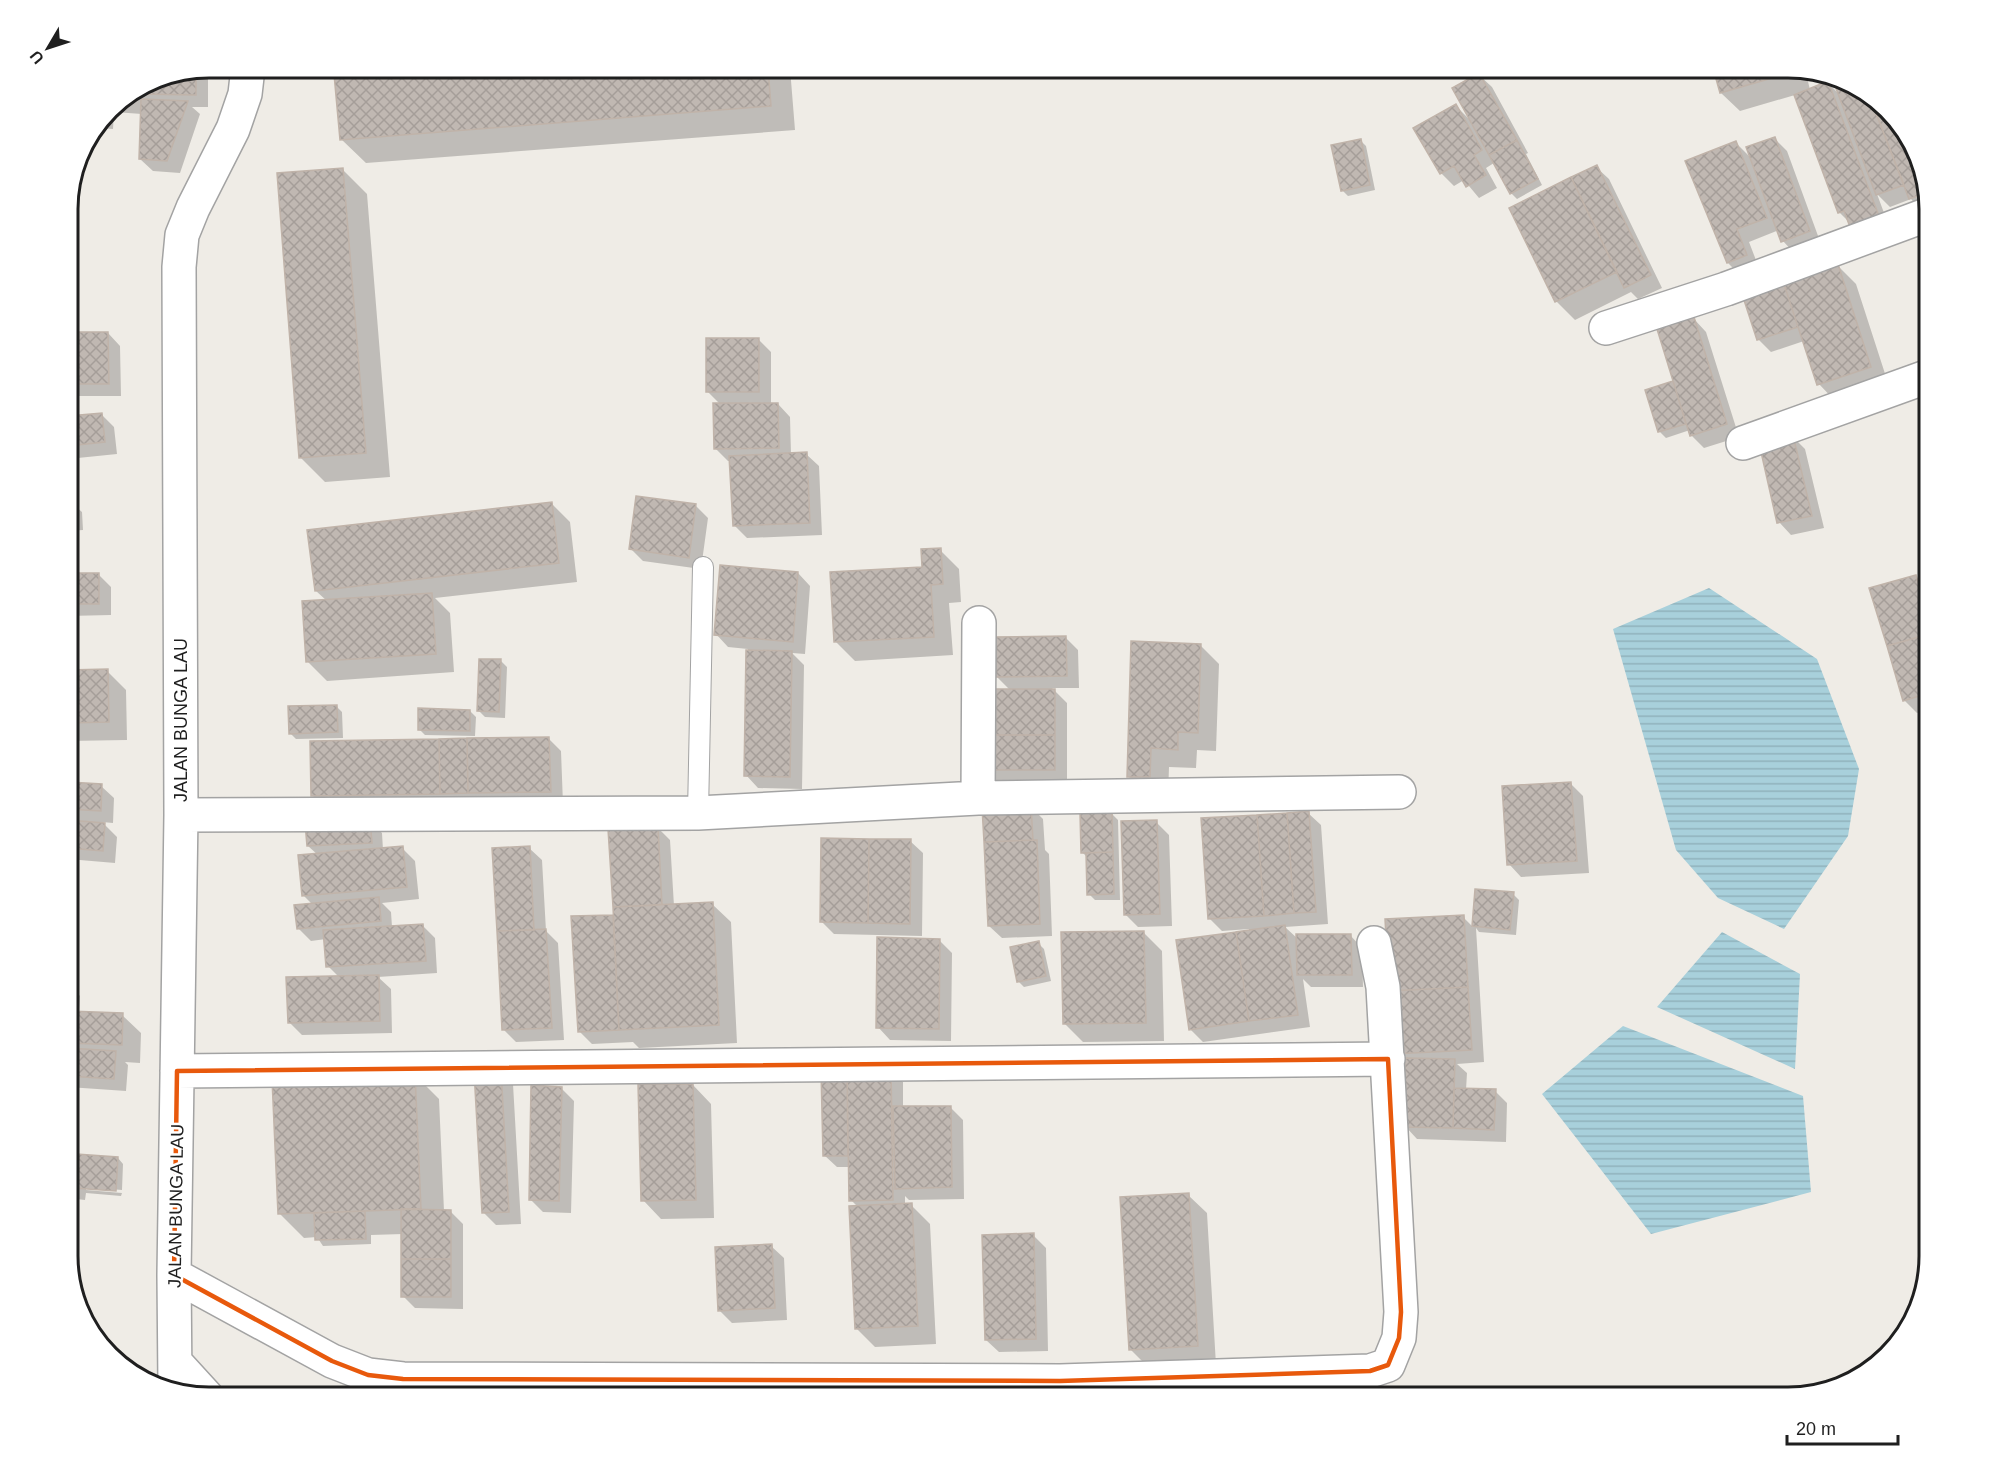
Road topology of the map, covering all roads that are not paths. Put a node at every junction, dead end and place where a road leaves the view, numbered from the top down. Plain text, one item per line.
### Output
1 (247, 78) edge
2 (1919, 218) edge
3 (1606, 328) dead end
4 (1919, 380) edge
5 (1743, 443) dead end
6 (703, 567) dead end
7 (980, 623) dead end
8 (1399, 792) dead end
9 (978, 798) junction
10 (698, 813) junction
11 (181, 815) junction
12 (1374, 943) dead end
13 (1388, 1059) junction
14 (177, 1071) junction
15 (174, 1275) junction
16 (175, 1374) edge
17 (192, 1386) edge

1 - 11 street, JALAN BUNGA LAU
2 - 3 street
4 - 5 street
6 - 10 lane
7 - 9 street
8 - 9 street
9 - 10 street
10 - 11 street
11 - 14 street, JALAN BUNGA LAU
12 - 13 street
13 - 14 street
13 - 15 street
14 - 15 street, JALAN BUNGA LAU
15 - 16 street, JALAN BUNGA LAU
16 - 17 street

